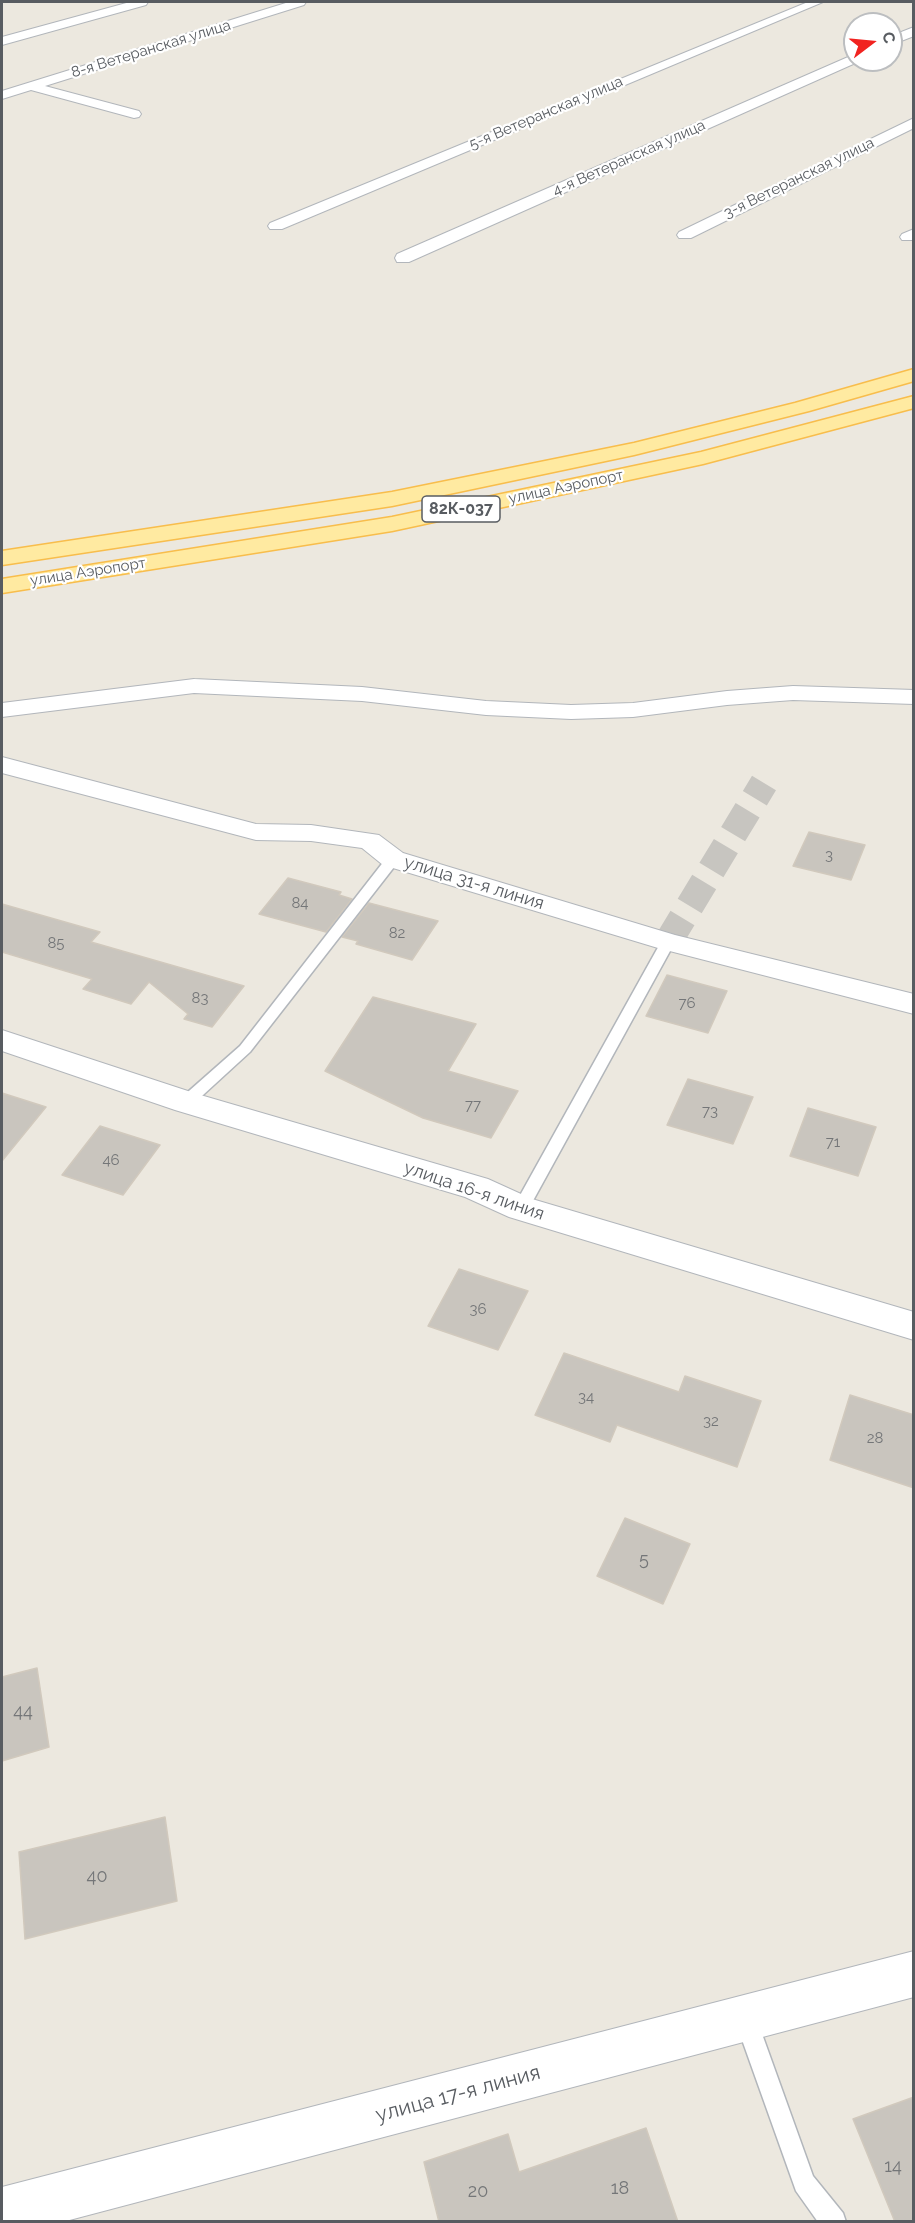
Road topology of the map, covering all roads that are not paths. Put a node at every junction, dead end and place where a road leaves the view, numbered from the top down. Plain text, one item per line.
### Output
1 (142, 2) edge
2 (300, 2) edge
3 (817, 2) edge
4 (2, 41) edge
5 (843, 63) edge
6 (2, 79) edge
7 (31, 86) junction
8 (2, 95) edge
9 (134, 114) dead end
10 (914, 122) edge
11 (276, 226) dead end
12 (685, 235) dead end
13 (403, 258) dead end
14 (914, 375) edge
15 (914, 402) edge
16 (2, 558) edge
17 (2, 586) edge
18 (914, 697) edge
19 (2, 710) edge
20 (2, 765) edge
21 (393, 859) junction
22 (668, 942) junction
23 (914, 1004) edge
24 (2, 1040) edge
25 (186, 1102) junction
26 (521, 1208) junction
27 (914, 1326) edge
28 (914, 1974) edge
29 (746, 2018) junction
30 (2, 2212) edge
31 (834, 2222) edge

1 - 4 street
2 - 7 street, 8-я Ветеранская улица
3 - 11 street, 5-я Ветеранская улица
5 - 13 street, 4-я Ветеранская улица
6 - 7 street
7 - 8 street, 8-я Ветеранская улица
7 - 9 street
10 - 12 street, 3-я Ветеранская улица
14 - 16 main road, улица Аэропорт
15 - 17 main road, улица Аэропорт / 82К-037
18 - 19 street
20 - 21 street, улица 31-я линия
21 - 22 street, улица 31-я линия
21 - 25 lane
22 - 23 street, улица 31-я линия
22 - 26 lane
24 - 25 street, улица 16-я линия
25 - 26 street, улица 16-я линия
26 - 27 street, улица 16-я линия
28 - 29 street, улица 17-я линия
29 - 30 street, улица 17-я линия
29 - 31 lane

